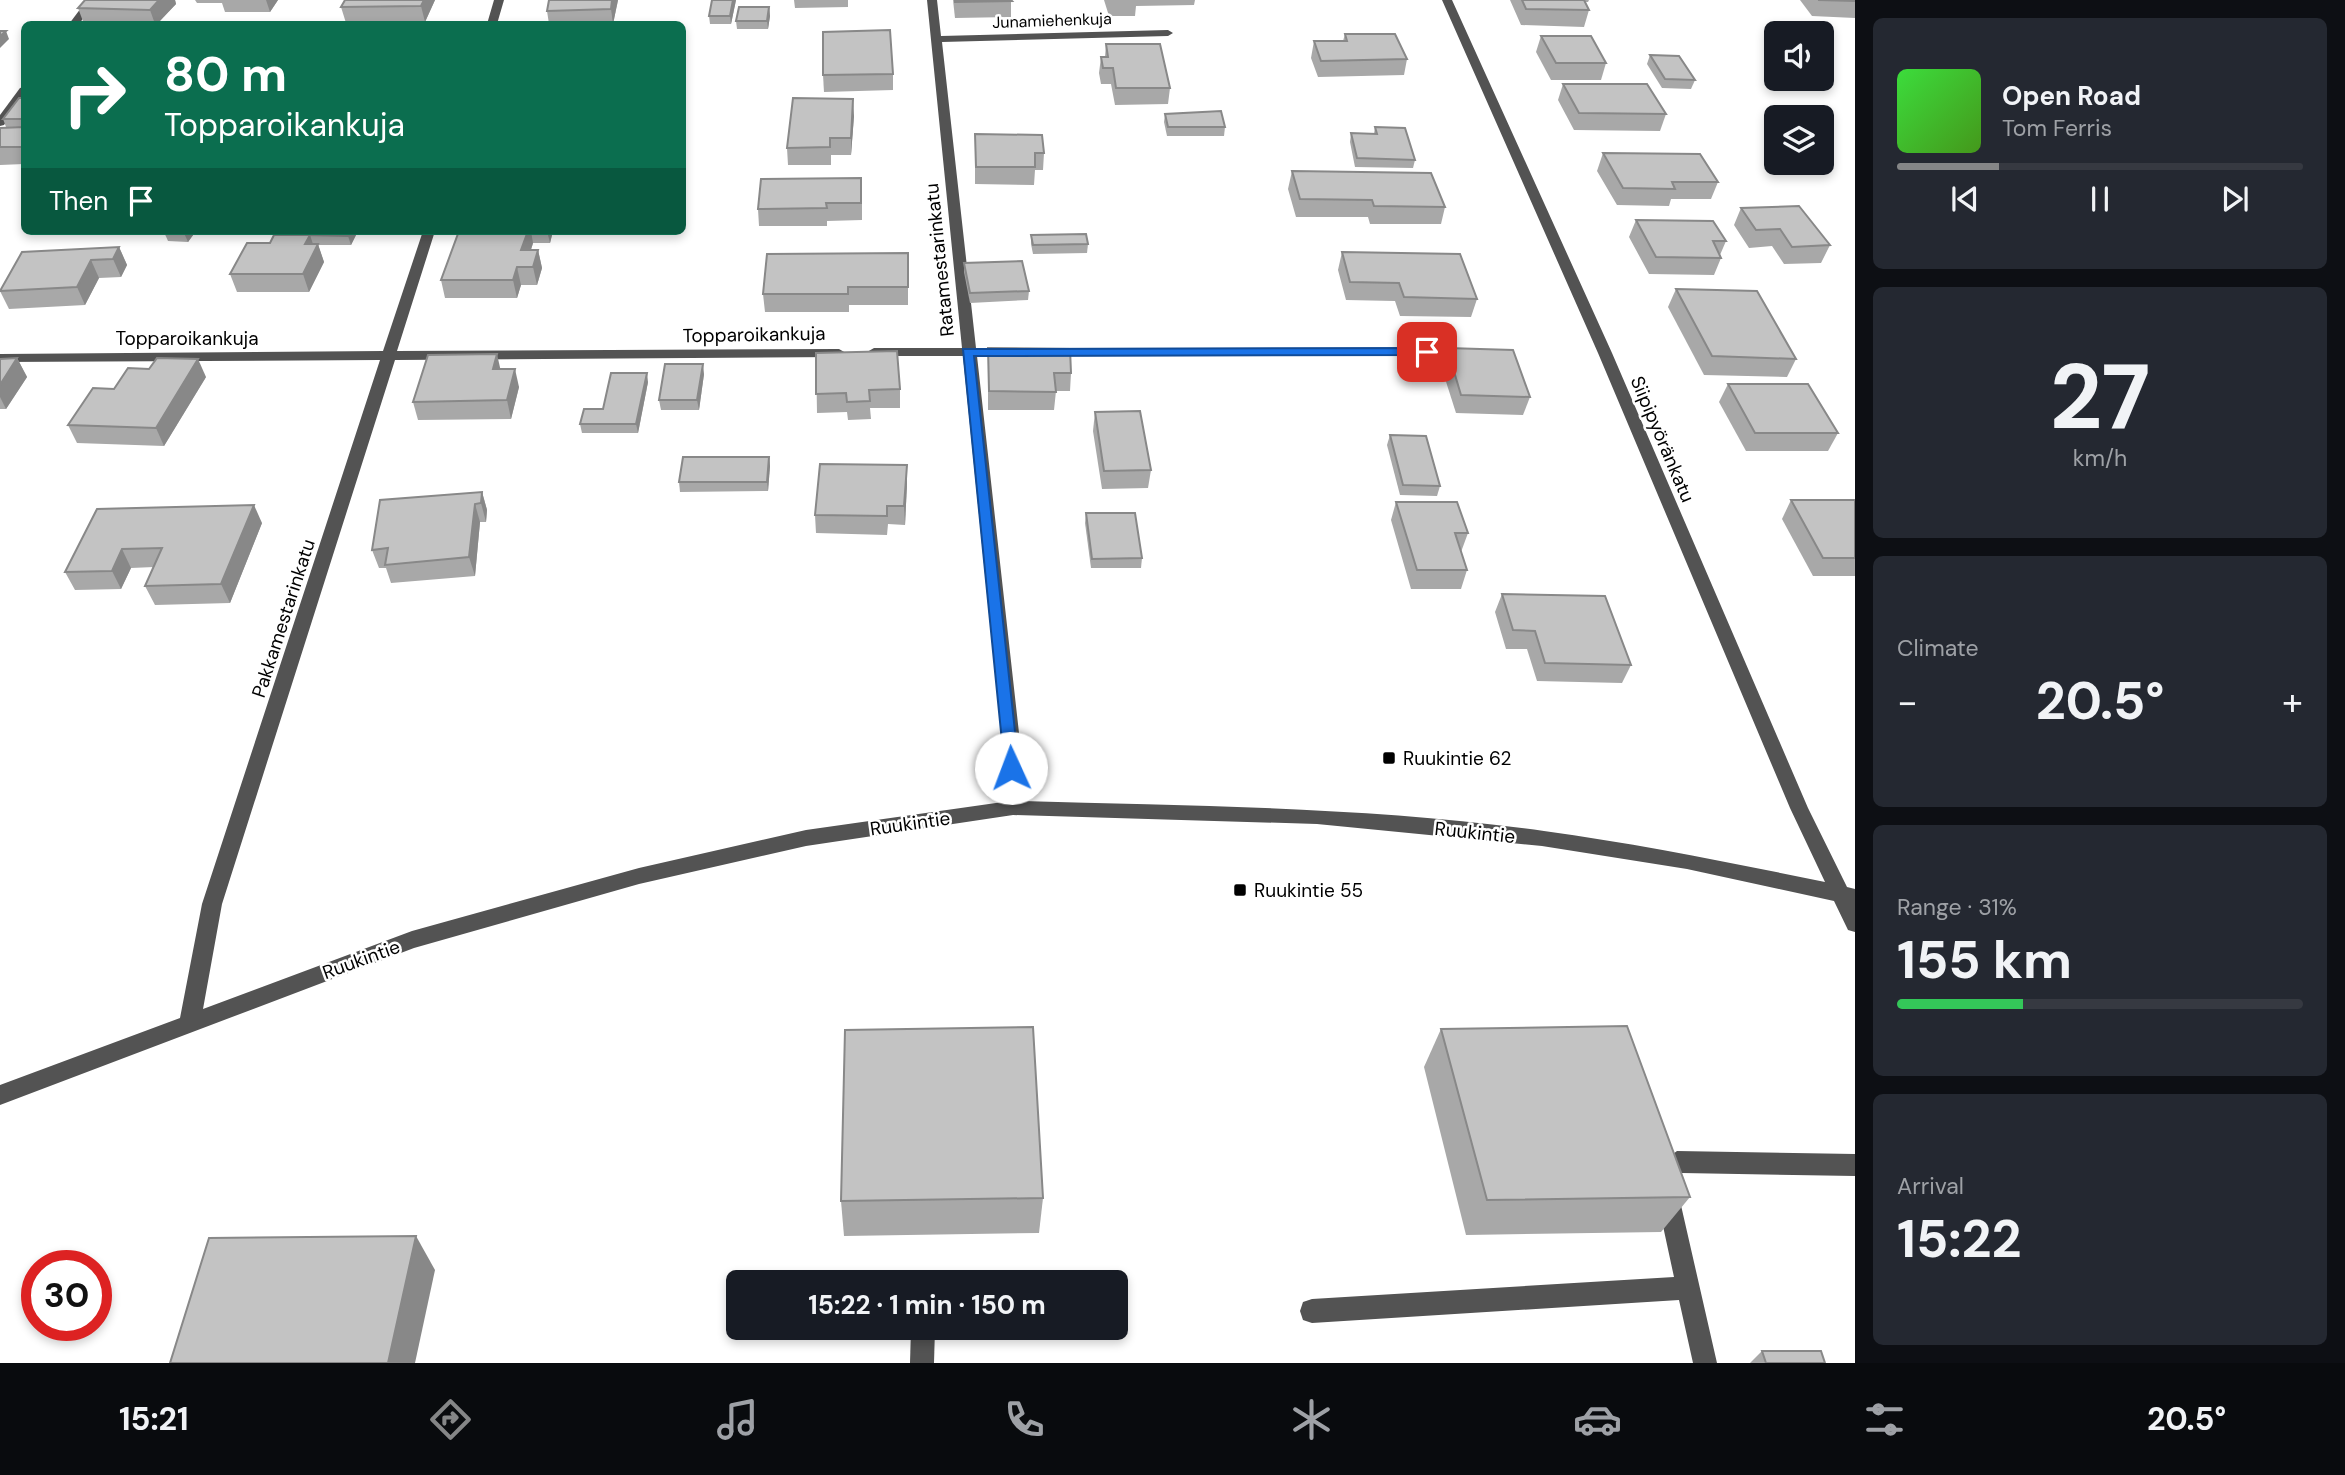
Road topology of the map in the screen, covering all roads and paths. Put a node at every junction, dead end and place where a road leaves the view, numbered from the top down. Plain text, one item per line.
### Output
1 (92, 0) edge
2 (499, 0) edge
3 (932, 0) edge
4 (1447, 0) edge
5 (76, 21) edge
6 (493, 21) edge
7 (1168, 33) dead end
8 (937, 39) junction
9 (21, 94) edge
10 (0, 123) edge
11 (428, 235) edge
12 (967, 352) junction
13 (1480, 352) edge
14 (390, 357) junction
15 (0, 358) edge
16 (1013, 808) junction
17 (1848, 896) edge
18 (1855, 924) edge
19 (190, 1021) junction
20 (0, 1095) edge
21 (1855, 1165) edge
22 (1688, 1288) junction
23 (1312, 1311) dead end
24 (923, 1340) edge
25 (922, 1363) edge
26 (1705, 1363) edge

1 - 5 street
2 - 6 street
3 - 8 street, Ratamestarinkatu
4 - 17 street, Siipipyöränkatu
7 - 8 street, Junamiehenkuja
8 - 12 street, Ratamestarinkatu
9 - 10 street
11 - 14 street, Pakkamestarinkatu
12 - 13 street, Topparoikankuja
12 - 14 street, Topparoikankuja
12 - 16 street, Ratamestarinkatu
14 - 15 street, Topparoikankuja
14 - 19 street, Pakkamestarinkatu
16 - 17 street, Ruukintie
16 - 19 street, Ruukintie
17 - 18 street, Siipipyöränkatu
19 - 20 street, Ruukintie
21 - 22 street
22 - 23 street
22 - 26 street
24 - 25 street

